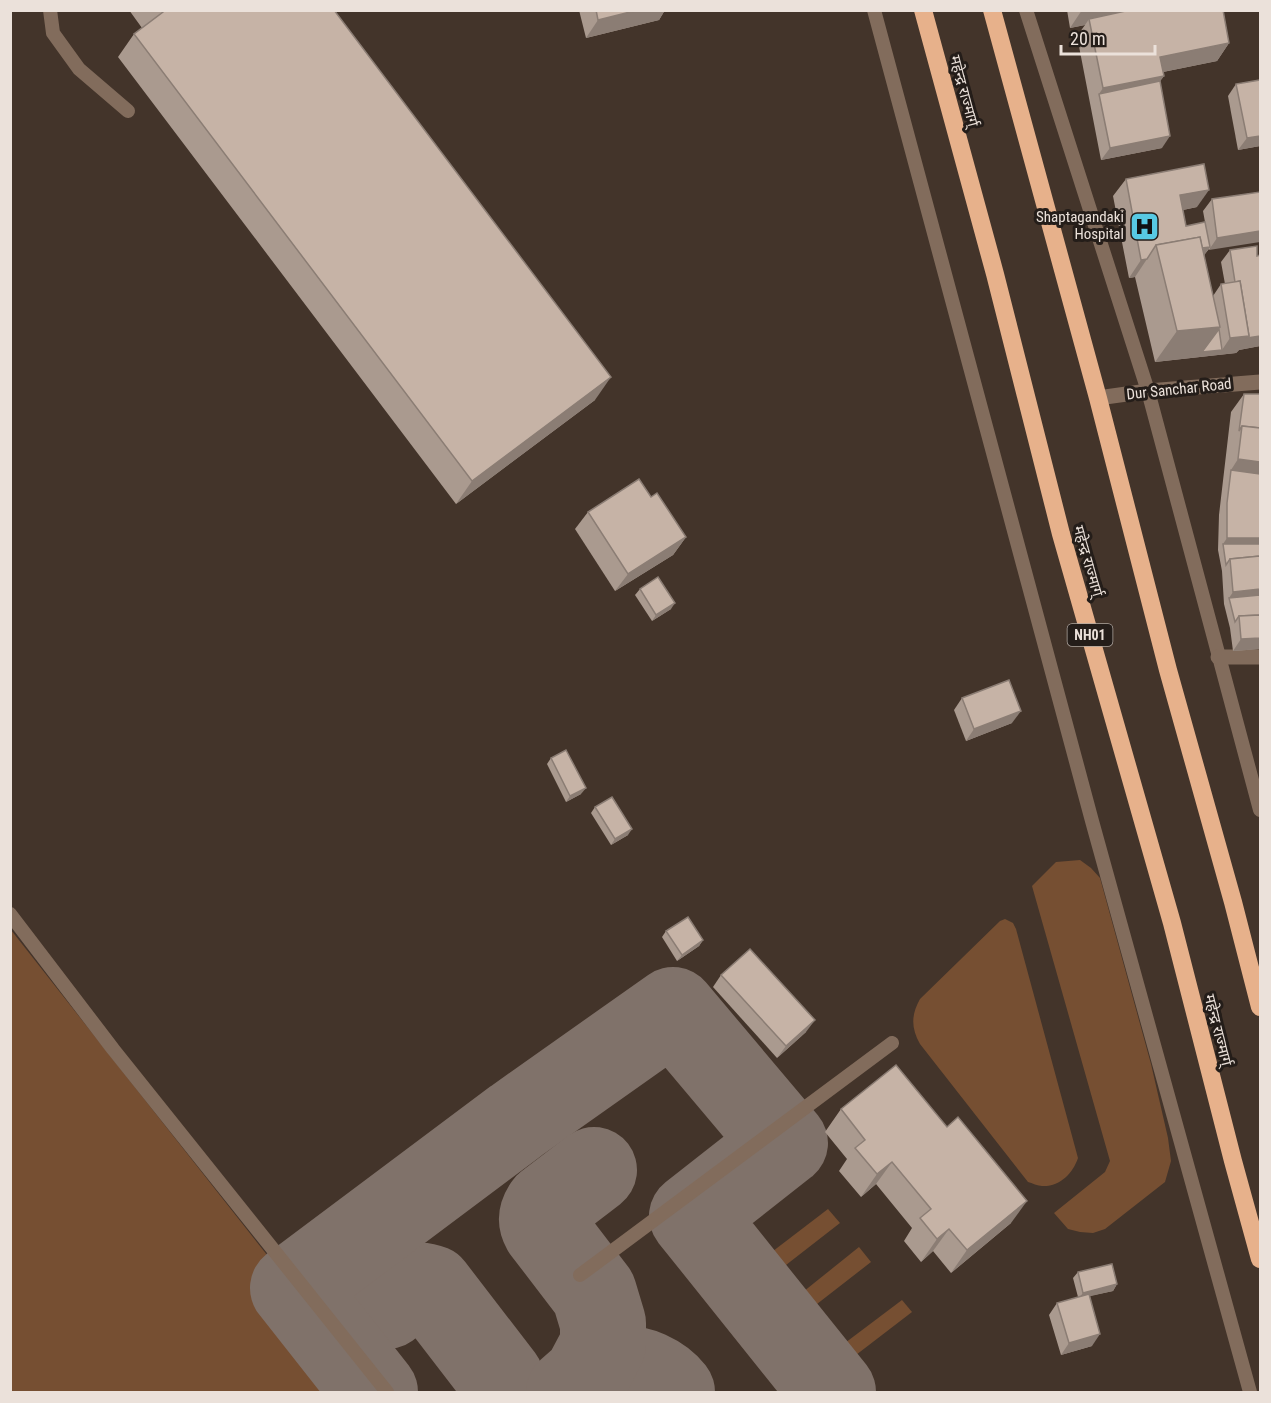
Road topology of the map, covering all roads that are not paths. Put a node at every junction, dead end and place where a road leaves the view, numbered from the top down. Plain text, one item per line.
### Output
1 (50, 10) edge
2 (874, 10) edge
3 (923, 10) edge
4 (992, 10) edge
5 (1026, 10) edge
6 (128, 111) dead end
7 (1260, 382) edge
8 (1148, 391) junction
9 (1098, 398) junction
10 (1218, 657) junction
11 (1260, 657) edge
12 (1260, 810) edge
13 (10, 914) edge
14 (1260, 1007) edge
15 (892, 1043) dead end
16 (860, 1066) junction
17 (870, 1077) dead end
18 (1260, 1258) edge
19 (580, 1275) dead end
20 (387, 1392) edge
21 (1250, 1392) edge

1 - 6 lane
2 - 21 lane
3 - 18 highway, महेन्द्र राज्मार्ग् / NH01
4 - 9 highway
5 - 8 lane
7 - 8 street, Dur Sanchar Road
8 - 9 street, Dur Sanchar Road
8 - 10 lane
9 - 14 highway
10 - 11 street
10 - 12 lane
13 - 20 lane
15 - 16 lane
16 - 17 lane
16 - 19 lane

